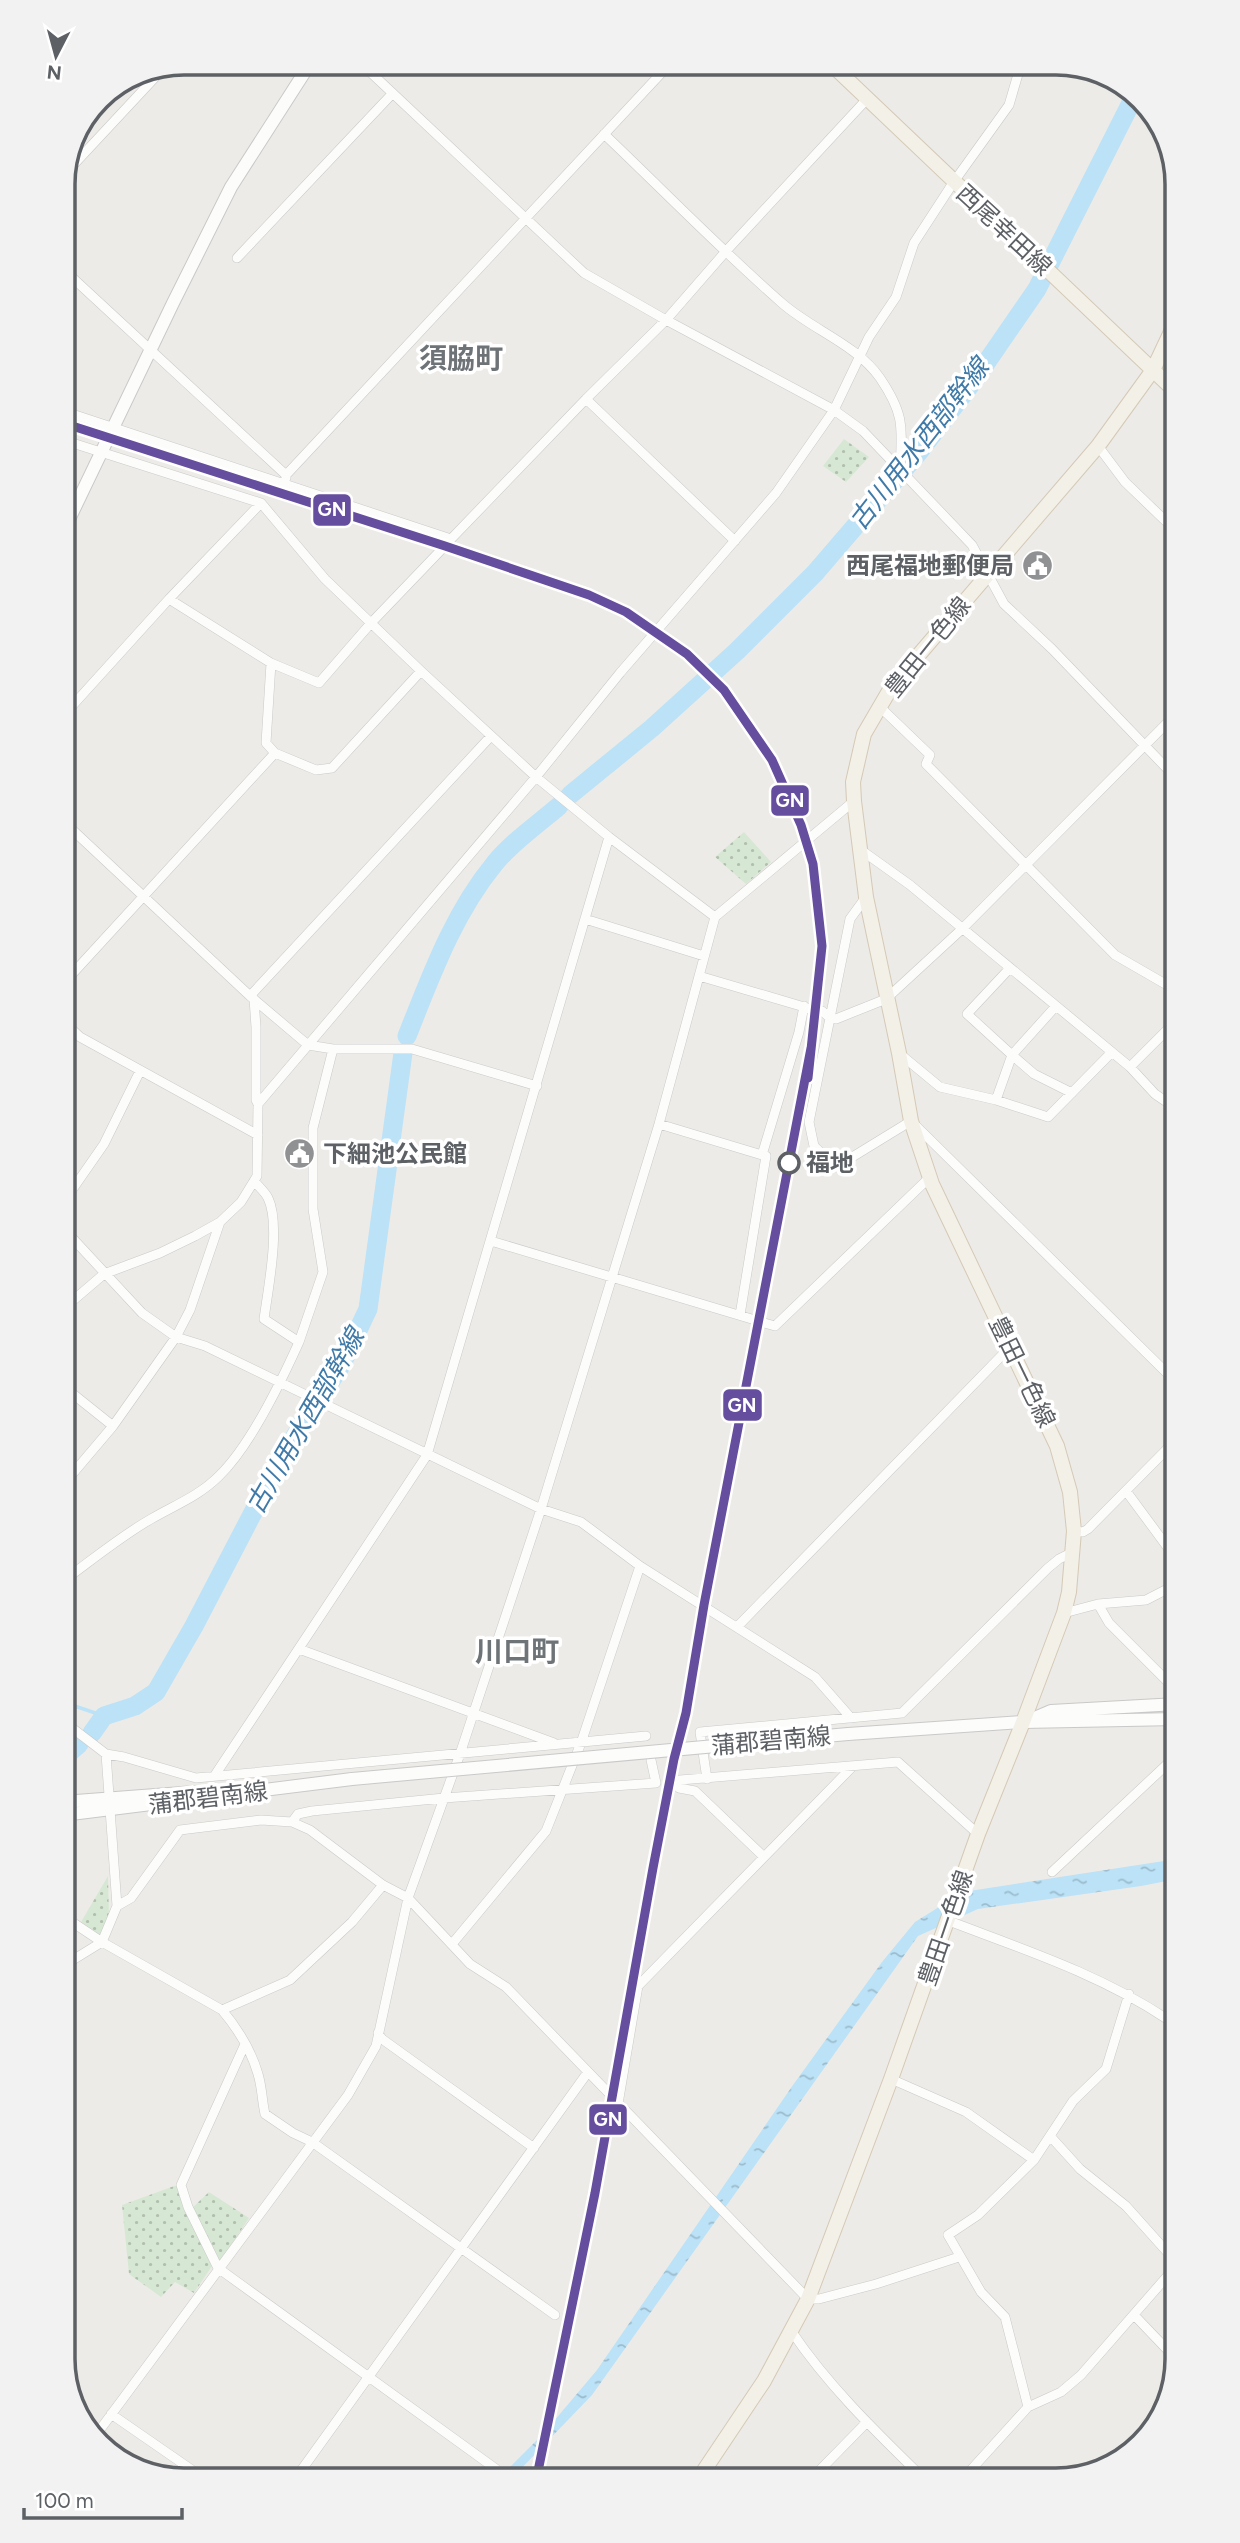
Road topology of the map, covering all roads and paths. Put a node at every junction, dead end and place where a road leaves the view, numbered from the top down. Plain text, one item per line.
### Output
1 (303, 75) edge
2 (373, 75) edge
3 (659, 75) edge
4 (842, 75) edge
5 (1018, 75) edge
6 (152, 81) edge
7 (393, 94) junction
8 (867, 99) junction
9 (604, 134) junction
10 (78, 160) edge
11 (953, 183) junction
12 (524, 219) junction
13 (727, 250) junction
14 (237, 258) dead end
15 (75, 280) edge
16 (666, 320) junction
17 (1165, 344) edge
18 (150, 349) junction
19 (860, 357) junction
20 (1153, 370) junction
21 (1165, 382) edge
22 (586, 399) junction
23 (834, 410) junction
24 (75, 415) edge
25 (113, 427) junction
26 (75, 445) edge
27 (1098, 446) junction
28 (101, 452) junction
29 (900, 469) junction
30 (286, 479) junction
31 (261, 503) junction
32 (75, 507) edge
33 (1165, 520) edge
34 (735, 541) junction
35 (441, 550) dead end
36 (989, 573) junction
37 (169, 599) junction
38 (371, 623) junction
39 (271, 663) junction
40 (421, 671) junction
41 (75, 703) edge
42 (880, 707) junction
43 (1165, 725) edge
44 (491, 736) junction
45 (1144, 745) junction
46 (275, 753) junction
47 (1165, 767) edge
48 (536, 777) junction
49 (854, 802) junction
50 (75, 832) edge
51 (609, 837) junction
52 (861, 850) junction
53 (1025, 865) junction
54 (145, 897) junction
55 (866, 897) junction
56 (715, 917) junction
57 (585, 919) junction
58 (962, 929) junction
59 (704, 956) junction
60 (1010, 968) junction
61 (75, 971) edge
62 (699, 976) junction
63 (1165, 984) edge
64 (252, 998) junction
65 (886, 999) junction
66 (1056, 1006) junction
67 (822, 1011) dead end
68 (830, 1018) junction
69 (75, 1032) edge
70 (1165, 1032) edge
71 (308, 1045) junction
72 (333, 1049) junction
73 (1112, 1052) junction
74 (899, 1053) junction
75 (1012, 1055) junction
76 (1130, 1067) junction
77 (140, 1071) junction
78 (537, 1086) junction
79 (1072, 1093) junction
80 (996, 1100) junction
81 (1165, 1101) edge
82 (258, 1104) junction
83 (911, 1121) junction
84 (659, 1124) junction
85 (258, 1135) junction
86 (761, 1155) junction
87 (930, 1177) junction
88 (254, 1181) junction
89 (75, 1186) edge
90 (220, 1222) junction
91 (75, 1241) edge
92 (491, 1241) junction
93 (104, 1274) junction
94 (612, 1276) junction
95 (75, 1299) edge
96 (740, 1315) junction
97 (176, 1337) junction
98 (299, 1342) junction
99 (1010, 1347) junction
100 (1165, 1371) edge
101 (281, 1382) junction
102 (75, 1396) edge
103 (113, 1426) junction
104 (1165, 1451) edge
105 (427, 1455) junction
106 (75, 1471) edge
107 (1126, 1491) junction
108 (541, 1509) junction
109 (1074, 1531) junction
110 (1165, 1544) edge
111 (1073, 1552) junction
112 (640, 1566) junction
113 (75, 1573) edge
114 (1165, 1590) edge
115 (1098, 1604) junction
116 (1064, 1612) junction
117 (737, 1627) junction
118 (299, 1649) junction
119 (1165, 1679) edge
120 (1165, 1705) edge
121 (474, 1713) junction
122 (851, 1718) junction
123 (1165, 1719) edge
124 (1023, 1722) junction
125 (75, 1730) edge
126 (646, 1736) dead end
127 (581, 1743) junction
128 (559, 1745) junction
129 (106, 1754) junction
130 (460, 1754) junction
131 (651, 1760) dead end
132 (853, 1766) junction
133 (1165, 1766) edge
134 (215, 1775) junction
135 (707, 1779) junction
136 (564, 1789) junction
137 (444, 1798) junction
138 (75, 1803) edge
139 (110, 1804) junction
140 (75, 1812) edge
141 (292, 1822) junction
142 (978, 1834) junction
143 (764, 1857) junction
144 (1052, 1872) dead end
145 (383, 1885) junction
146 (408, 1898) junction
147 (117, 1906) junction
148 (948, 1922) junction
149 (75, 1924) edge
150 (102, 1941) junction
151 (452, 1944) junction
152 (75, 1958) edge
153 (1129, 1994) junction
154 (222, 2010) junction
155 (1165, 2018) edge
156 (379, 2033) junction
157 (245, 2043) junction
158 (588, 2072) junction
159 (891, 2079) junction
160 (618, 2104) junction
161 (1051, 2137) junction
162 (312, 2142) junction
163 (534, 2148) junction
164 (1034, 2160) junction
165 (461, 2249) junction
166 (1165, 2250) edge
167 (960, 2257) junction
168 (218, 2268) junction
169 (1165, 2279) edge
170 (808, 2299) junction
171 (555, 2315) dead end
172 (1135, 2316) junction
173 (792, 2332) junction
174 (1165, 2347) edge
175 (368, 2375) junction
176 (1028, 2407) junction
177 (111, 2414) junction
178 (867, 2422) junction
179 (101, 2428) edge
180 (189, 2468) edge
181 (303, 2468) edge
182 (495, 2468) edge
183 (706, 2468) edge
184 (823, 2468) edge
185 (913, 2468) edge
186 (973, 2468) edge

1 - 18 main road
2 - 7 street
3 - 9 street
4 - 8 main road, 西尾幸田線
5 - 11 street
6 - 10 street
7 - 12 street
7 - 14 street
8 - 11 main road, 西尾幸田線
8 - 13 street
9 - 12 street
9 - 13 street
11 - 19 street
11 - 20 main road, 西尾幸田線
12 - 16 street
12 - 30 street
13 - 16 street
13 - 19 street
15 - 18 street
16 - 22 street
16 - 23 street
17 - 20 main road, 豊田一色線
18 - 25 main road
18 - 30 street
19 - 23 street
19 - 29 street
20 - 21 main road, 西尾幸田線
20 - 27 main road, 豊田一色線
22 - 30 street
22 - 34 street
23 - 29 street
23 - 34 street
24 - 25 street
25 - 28 main road
25 - 30 street
26 - 28 street
27 - 33 street
27 - 36 main road, 豊田一色線
28 - 31 street
28 - 32 main road
29 - 36 street
31 - 37 street
31 - 38 street
34 - 48 street
35 - 38 street
36 - 42 main road, 豊田一色線
36 - 45 street
37 - 39 street
37 - 41 street
38 - 39 street
38 - 40 street
39 - 46 street
40 - 44 street
40 - 46 street
42 - 49 main road, 豊田一色線
42 - 53 street
43 - 45 street
44 - 48 street
44 - 64 street
45 - 47 street
45 - 53 street
46 - 54 street
48 - 51 street
48 - 71 street
49 - 52 main road, 豊田一色線
49 - 56 street
50 - 54 street
51 - 56 street
51 - 57 street
52 - 55 main road, 豊田一色線
52 - 58 street
53 - 58 street
53 - 63 street
54 - 61 street
54 - 64 street
55 - 65 main road, 豊田一色線
55 - 68 street
56 - 59 street
57 - 59 street
57 - 78 street
58 - 60 street
58 - 65 street
59 - 62 street
60 - 66 street
60 - 75 street
62 - 84 street
62 - 86 street
64 - 71 street
64 - 82 street
65 - 68 street
65 - 74 main road, 豊田一色線
66 - 73 street
66 - 75 street
67 - 68 street
68 - 83 street
69 - 77 street
70 - 76 street
71 - 72 street
71 - 82 street
72 - 78 street
72 - 98 street
73 - 76 street
73 - 79 street
74 - 80 street
74 - 83 main road, 豊田一色線
75 - 79 street
75 - 80 street
76 - 81 street
77 - 85 street
77 - 89 street
78 - 92 street
79 - 80 street
82 - 85 street
83 - 87 main road, 豊田一色線
83 - 100 street
84 - 86 street
84 - 94 street
85 - 88 street
86 - 96 street
87 - 96 street
87 - 99 main road, 豊田一色線
88 - 90 street
88 - 98 street
90 - 93 street
90 - 97 street
91 - 93 street
92 - 94 street
92 - 105 street
93 - 95 street
93 - 97 street
94 - 96 street
94 - 108 street
97 - 101 street
97 - 103 street
98 - 101 street
99 - 109 main road, 豊田一色線
99 - 117 street
101 - 105 street
101 - 113 street
102 - 103 street
103 - 106 street
104 - 107 street
105 - 108 street
105 - 118 street
107 - 109 street
107 - 110 street
108 - 112 street
108 - 121 street
109 - 111 main road, 豊田一色線
111 - 116 main road, 豊田一色線
111 - 122 street
112 - 117 street
112 - 127 street
114 - 115 street
115 - 116 street
115 - 119 street
116 - 124 main road, 豊田一色線
117 - 122 street
118 - 121 street
118 - 134 street
120 - 124 main road, 蒲郡碧南線
121 - 128 street
121 - 130 street
122 - 135 street
123 - 124 main road, 蒲郡碧南線
124 - 139 main road, 蒲郡碧南線, bridge
124 - 142 main road, 豊田一色線
125 - 129 street
126 - 127 street
127 - 128 street
127 - 136 street
128 - 130 street
129 - 134 street
129 - 139 street
130 - 134 street
130 - 137 street
131 - 136 street
132 - 135 street
132 - 142 street
132 - 143 street
133 - 144 street
135 - 143 street
136 - 137 street
136 - 151 street
137 - 141 street
137 - 146 street
138 - 139 main road, 蒲郡碧南線
139 - 140 main road, 蒲郡碧南線
139 - 147 street
141 - 145 street
141 - 147 street
142 - 148 main road, 豊田一色線
143 - 160 street
145 - 146 street
145 - 154 street
146 - 151 street
146 - 156 street
147 - 150 street
148 - 153 street
148 - 159 main road, 豊田一色線
149 - 150 street
150 - 152 street
150 - 154 street
151 - 158 street
153 - 155 street
153 - 161 street
154 - 157 street
156 - 162 street
156 - 163 street
157 - 162 street
157 - 168 street
158 - 160 street
158 - 163 street
159 - 164 street
159 - 170 main road, 豊田一色線
160 - 170 street
161 - 164 street
161 - 166 street
162 - 165 street
162 - 168 street
163 - 165 street
164 - 167 street
165 - 171 street
165 - 175 street
167 - 170 street
167 - 176 street
168 - 175 street
168 - 177 street
169 - 172 street
170 - 173 main road, 豊田一色線
172 - 174 street
172 - 176 street
173 - 178 street
173 - 183 main road, 豊田一色線
175 - 181 street
175 - 182 street
176 - 186 street
177 - 179 street
177 - 180 street
178 - 184 street
178 - 185 street

